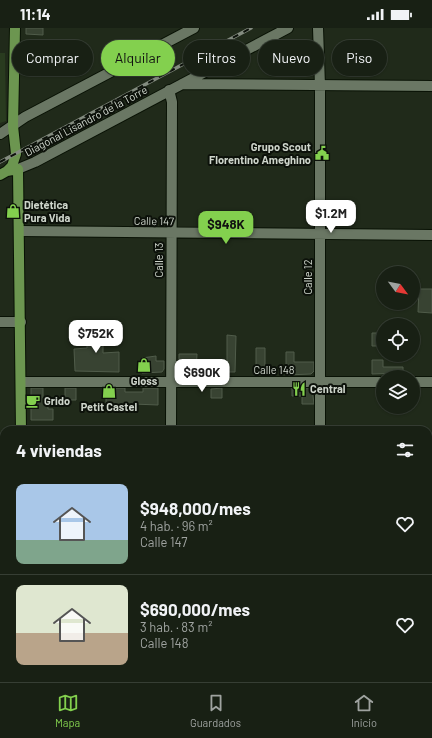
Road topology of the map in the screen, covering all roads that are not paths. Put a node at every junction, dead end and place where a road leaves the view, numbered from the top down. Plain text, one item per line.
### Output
1 (15, 28) edge
2 (194, 28) edge
3 (277, 28) edge
4 (288, 28) edge
5 (318, 28) edge
6 (183, 31) edge
7 (182, 84) junction
8 (320, 86) junction
9 (432, 86) edge
10 (169, 90) junction
11 (13, 126) junction
12 (0, 134) edge
13 (16, 154) junction
14 (35, 162) junction
15 (18, 169) junction
16 (4, 173) edge
17 (20, 231) junction
18 (171, 234) junction
19 (320, 235) junction
20 (432, 235) edge
21 (0, 322) edge
22 (21, 322) junction
23 (22, 382) junction
24 (171, 382) junction
25 (320, 382) junction
26 (376, 382) edge
27 (420, 382) edge
28 (432, 382) edge
29 (21, 426) edge
30 (171, 426) edge
31 (320, 426) edge

1 - 11 main road
2 - 6 street
3 - 7 street
4 - 7 street, Diagonal Lisandro de la Torre
5 - 8 street, Calle 12
6 - 11 street
7 - 8 street
7 - 10 street, Diagonal Lisandro de la Torre
8 - 9 street
8 - 19 street, Calle 12
10 - 14 street, Diagonal Lisandro de la Torre
10 - 18 street, Calle 13
11 - 12 street
11 - 13 main road
13 - 14 street
13 - 16 main road
14 - 15 street, Diagonal Lisandro de la Torre
15 - 16 main road, Diagonal Lisandro de la Torre
15 - 17 main road
17 - 18 street, Calle 147
17 - 22 main road
18 - 19 street, Calle 147
18 - 24 street, Calle 13
19 - 20 street, Calle 147
19 - 25 street, Calle 12
21 - 22 street
22 - 23 main road
23 - 24 street, Calle 148
23 - 29 main road
24 - 25 street, Calle 148
24 - 30 street, Calle 13
25 - 26 street, Calle 148
25 - 31 street, Calle 12
27 - 28 street

